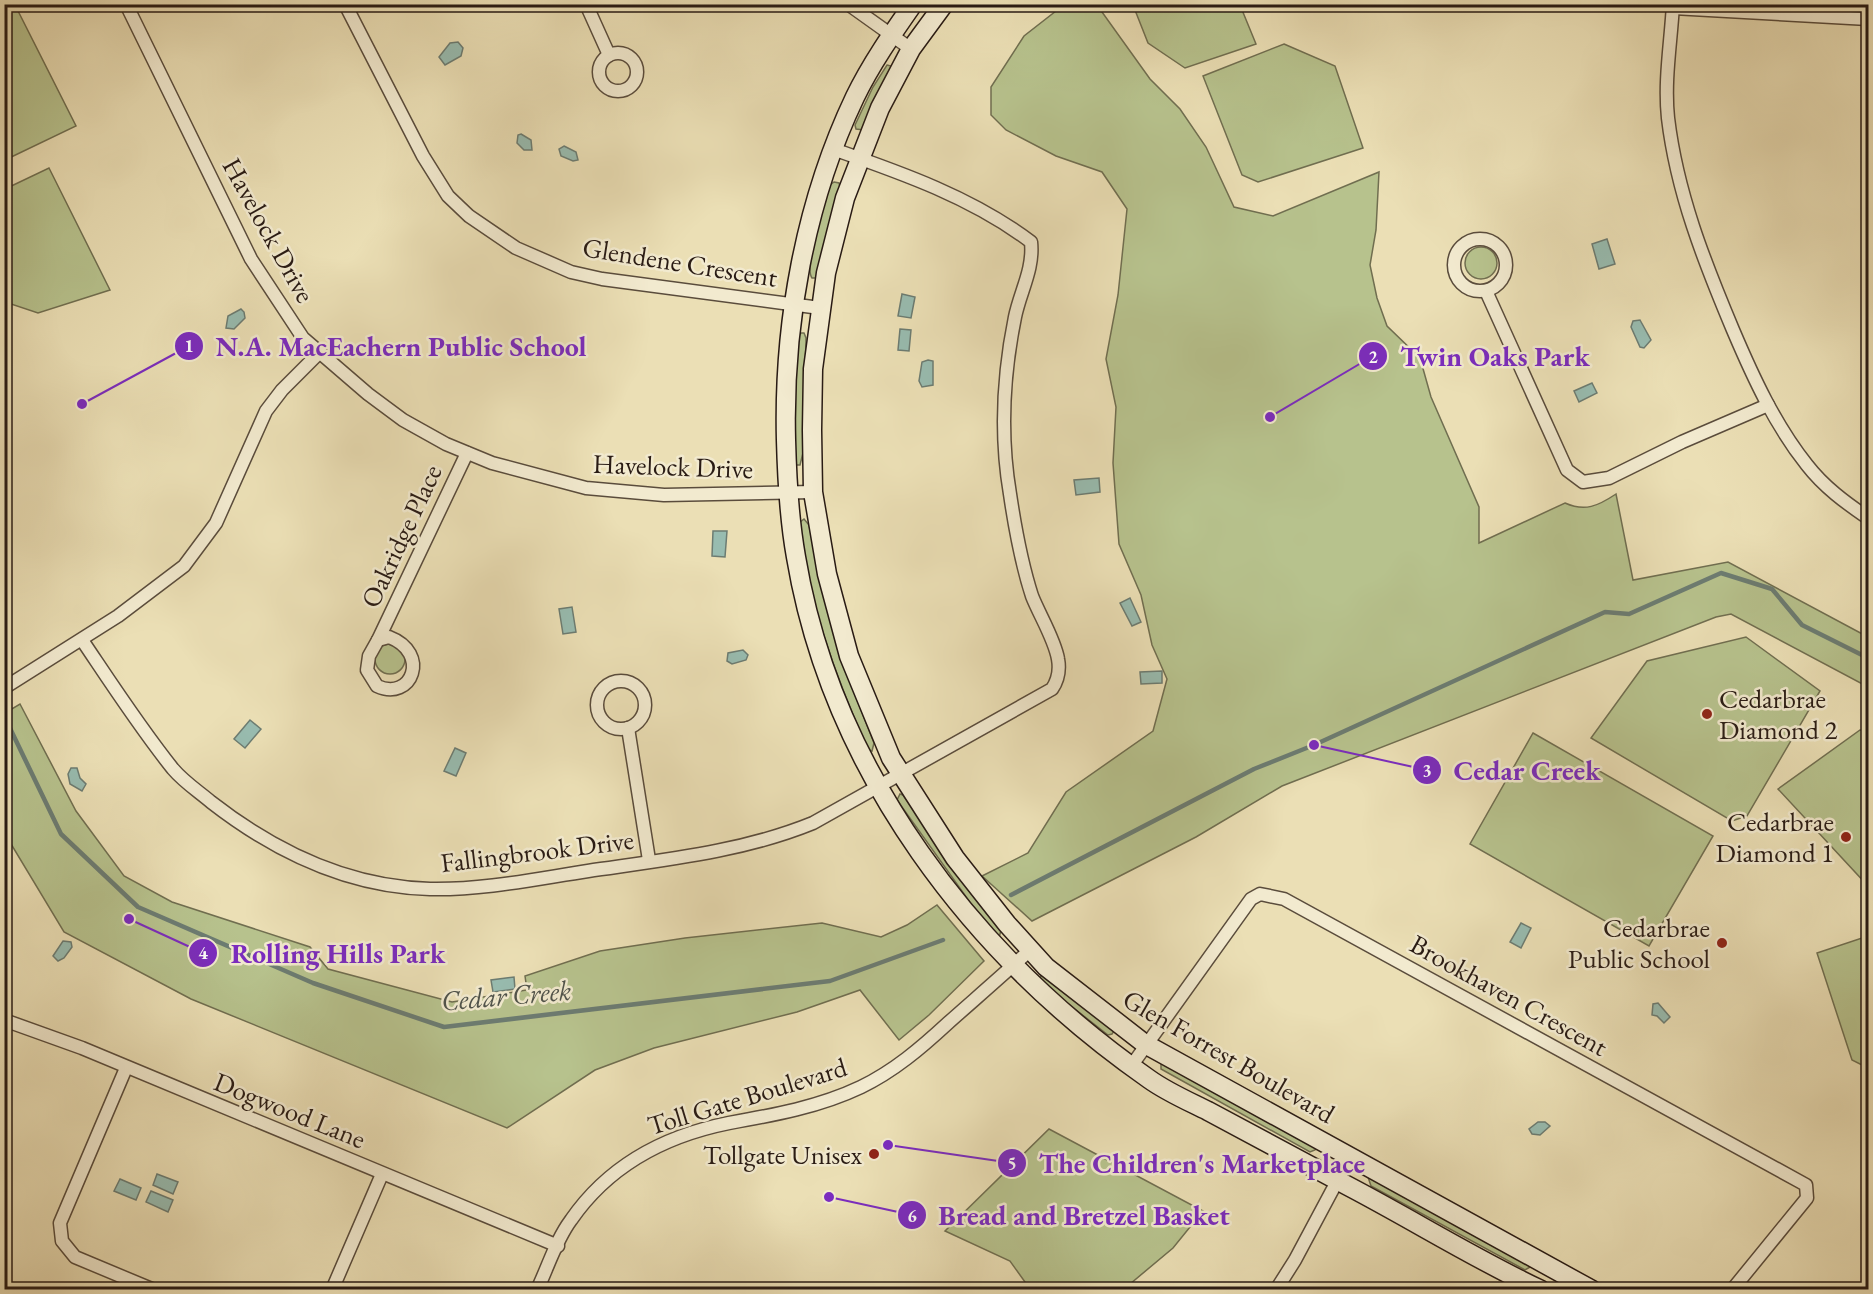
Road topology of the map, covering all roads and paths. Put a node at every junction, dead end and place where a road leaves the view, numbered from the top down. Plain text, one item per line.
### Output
1 (126, 4) edge
2 (345, 4) edge
3 (586, 4) edge
4 (848, 4) edge
5 (913, 4) edge
6 (944, 4) edge
7 (1673, 6) edge
8 (1869, 19) edge
9 (891, 36) junction
10 (911, 49) junction
11 (609, 55) dead end
12 (833, 149) junction
13 (860, 158) junction
14 (1486, 291) junction
15 (794, 303) junction
16 (820, 308) junction
17 (320, 352) junction
18 (1768, 405) junction
19 (467, 453) junction
20 (813, 492) junction
21 (788, 494) junction
22 (1869, 518) edge
23 (82, 639) junction
24 (378, 639) junction
25 (4, 688) edge
26 (628, 728) junction
27 (902, 774) junction
28 (878, 786) junction
29 (649, 861) junction
30 (1030, 950) junction
31 (1013, 966) junction
32 (4, 1020) edge
33 (1145, 1044) junction
34 (1131, 1065) junction
35 (126, 1068) junction
36 (1350, 1157) junction
37 (382, 1174) junction
38 (1337, 1180) junction
39 (558, 1246) junction
40 (1565, 1283) edge
41 (154, 1290) edge
42 (332, 1290) edge
43 (537, 1290) edge
44 (1276, 1290) edge
45 (1541, 1290) edge
46 (1592, 1290) edge
47 (1732, 1290) edge

1 - 17 street, Havelock Drive
2 - 15 street, Glendene Crescent
3 - 11 street
4 - 9 street
5 - 9 street, Glen Forrest Boulevard
6 - 10 street, Glen Forrest Boulevard
7 - 8 street
7 - 18 street
9 - 10 street
9 - 12 street, Glen Forrest Boulevard
10 - 13 street, Glen Forrest Boulevard
12 - 13 street
12 - 15 street, Glen Forrest Boulevard
13 - 16 street, Glen Forrest Boulevard
13 - 27 street, Fallingbrook Drive
14 - 14 street
14 - 18 street
15 - 16 street, Glendene Crescent
15 - 21 street, Glen Forrest Boulevard
16 - 20 street, Glen Forrest Boulevard
17 - 19 street, Havelock Drive
17 - 23 street
18 - 22 street
19 - 21 street, Havelock Drive
19 - 24 street, Oakridge Place
20 - 21 street, Havelock Drive
20 - 27 street, Glen Forrest Boulevard
21 - 28 street, Glen Forrest Boulevard
23 - 25 street
23 - 29 street, Fallingbrook Drive
24 - 24 street, Oakridge Place
26 - 26 street
26 - 29 street
27 - 28 street, Fallingbrook Drive
27 - 30 street, Glen Forrest Boulevard
28 - 29 street, Fallingbrook Drive
28 - 31 street, Glen Forrest Boulevard
30 - 31 street, Toll Gate Boulevard
30 - 33 street, Glen Forrest Boulevard
31 - 34 street, Glen Forrest Boulevard
31 - 39 street, Toll Gate Boulevard
32 - 35 street, Dogwood Lane
33 - 34 street, Brookhaven Crescent
33 - 36 street, Glen Forrest Boulevard
33 - 47 street, Brookhaven Crescent
34 - 38 street, Glen Forrest Boulevard
35 - 37 street, Dogwood Lane
35 - 41 street
36 - 38 street
36 - 40 street, Glen Forrest Boulevard
37 - 39 street, Dogwood Lane
37 - 42 street
38 - 44 street
38 - 45 street, Glen Forrest Boulevard
39 - 43 street, Toll Gate Boulevard
40 - 46 street, Glen Forrest Boulevard

